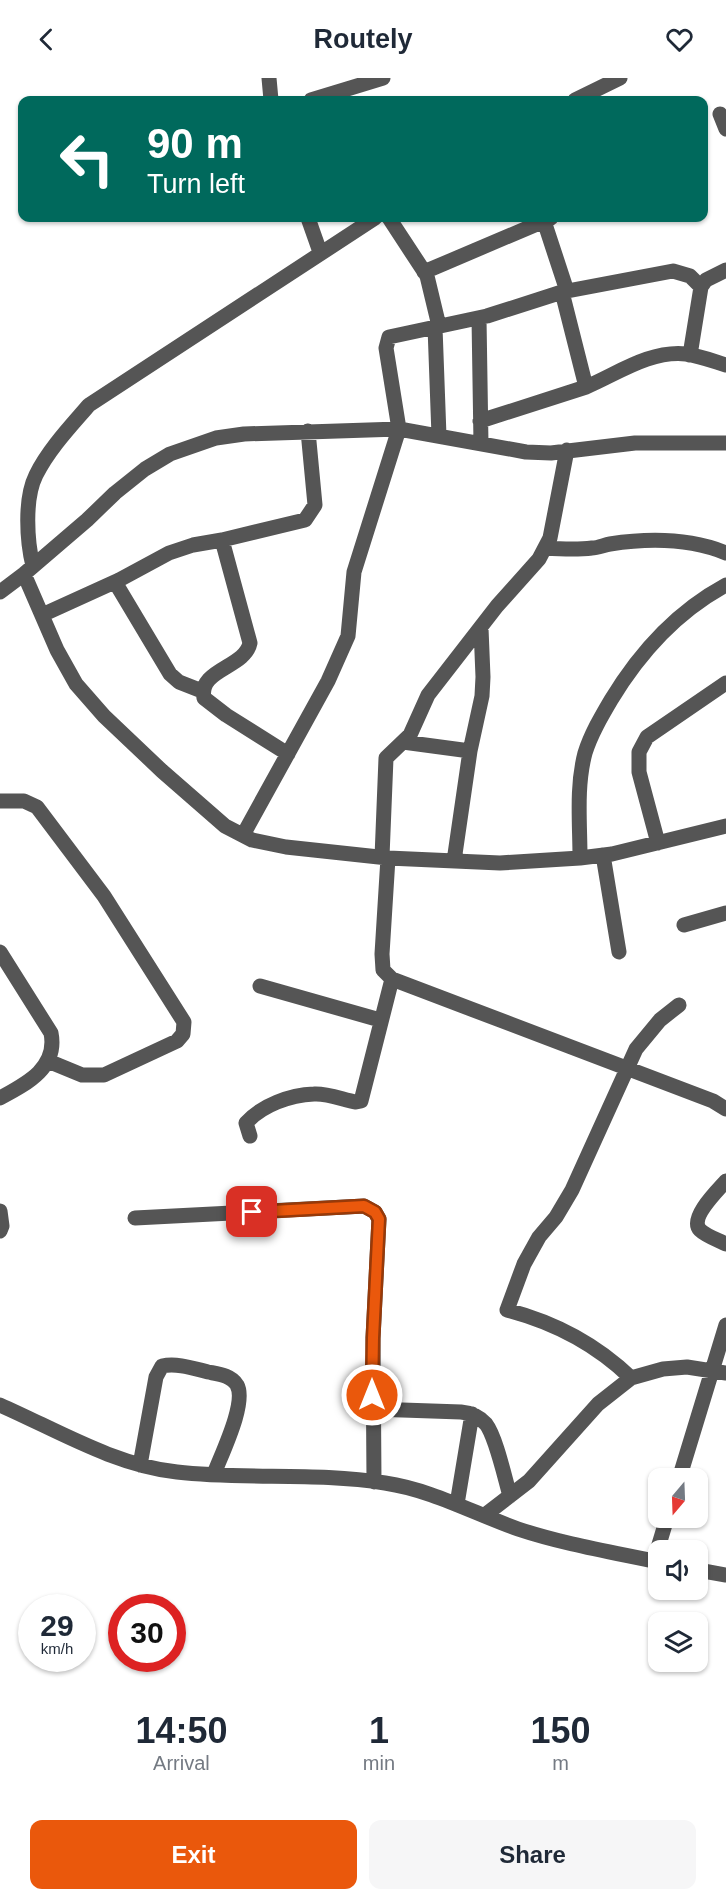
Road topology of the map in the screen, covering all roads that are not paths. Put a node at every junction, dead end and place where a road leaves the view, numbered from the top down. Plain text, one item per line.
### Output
1 (269, 78) edge
2 (382, 78) edge
3 (620, 78) edge
4 (271, 96) edge
5 (324, 96) edge
6 (583, 96) edge
7 (720, 114) dead end
8 (726, 129) edge
9 (310, 222) edge
10 (369, 222) edge
11 (392, 222) edge
12 (540, 222) edge
13 (548, 222) edge
14 (321, 252) junction
15 (726, 270) edge
16 (424, 272) junction
17 (701, 287) junction
18 (565, 291) junction
19 (479, 318) junction
20 (437, 327) junction
21 (690, 355) junction
22 (726, 366) edge
23 (586, 387) junction
24 (480, 422) junction
25 (399, 429) junction
26 (308, 431) junction
27 (439, 436) junction
28 (726, 443) edge
29 (481, 444) junction
30 (567, 450) junction
31 (222, 540) junction
32 (545, 548) junction
33 (726, 553) edge
34 (29, 570) junction
35 (115, 582) junction
36 (726, 585) edge
37 (0, 592) edge
38 (42, 615) junction
39 (481, 628) junction
40 (726, 683) edge
41 (202, 691) junction
42 (403, 742) junction
43 (470, 751) junction
44 (288, 754) junction
45 (0, 801) edge
46 (726, 826) edge
47 (243, 835) junction
48 (658, 843) junction
49 (603, 855) junction
50 (385, 858) junction
51 (580, 858) junction
52 (454, 861) junction
53 (726, 913) edge
54 (684, 926) dead end
55 (0, 952) edge
56 (619, 952) dead end
57 (392, 979) junction
58 (260, 986) dead end
59 (679, 1005) dead end
60 (380, 1020) junction
61 (48, 1061) junction
62 (626, 1068) junction
63 (0, 1098) edge
64 (726, 1109) edge
65 (250, 1136) dead end
66 (726, 1181) edge
67 (0, 1211) edge
68 (135, 1218) dead end
69 (0, 1231) edge
70 (726, 1244) edge
71 (726, 1325) edge
72 (719, 1372) edge
73 (631, 1378) junction
74 (0, 1405) edge
75 (373, 1409) junction
76 (472, 1414) junction
77 (140, 1465) junction
78 (683, 1468) edge
79 (214, 1474) junction
80 (374, 1482) junction
81 (510, 1496) junction
82 (457, 1504) junction
83 (485, 1515) junction
84 (648, 1560) edge
85 (708, 1572) edge
86 (726, 1575) edge

1 - 4 street
2 - 5 street
3 - 6 street
7 - 8 street
9 - 14 street
10 - 14 street
11 - 16 street
12 - 16 street
13 - 18 street
14 - 34 street
15 - 17 street
16 - 20 street
17 - 18 street
17 - 21 street
18 - 19 street
18 - 23 street
19 - 20 street
19 - 24 street
20 - 25 street
20 - 27 street
21 - 22 street
21 - 23 street
23 - 24 street
24 - 29 street
25 - 26 street
25 - 27 street
25 - 44 street
26 - 31 street
26 - 34 street
27 - 29 street
28 - 30 street
29 - 30 street
30 - 32 street
31 - 35 street
31 - 41 street
32 - 33 street
32 - 39 street
34 - 37 street
34 - 38 street
35 - 38 street
35 - 41 street
36 - 51 street
38 - 47 street
39 - 42 street
39 - 43 street
40 - 48 street
41 - 44 street
42 - 43 street
42 - 50 street
43 - 52 street
44 - 47 street
45 - 61 street
46 - 48 street
47 - 50 street
48 - 49 street
49 - 51 street
49 - 56 street
50 - 52 street
50 - 57 street
51 - 52 street
53 - 54 street
55 - 61 street
57 - 60 street
57 - 62 street
58 - 60 street
59 - 62 street
60 - 65 street
61 - 63 street
62 - 64 street
62 - 73 street
66 - 70 street
67 - 69 street
68 - 75 street
71 - 72 street
72 - 73 street
72 - 78 street
73 - 81 street
74 - 77 street
75 - 76 street
75 - 80 street
76 - 81 street
76 - 82 street
77 - 79 street
77 - 79 street
79 - 80 street
80 - 82 street
81 - 83 street
82 - 83 street
83 - 84 street
85 - 86 street

